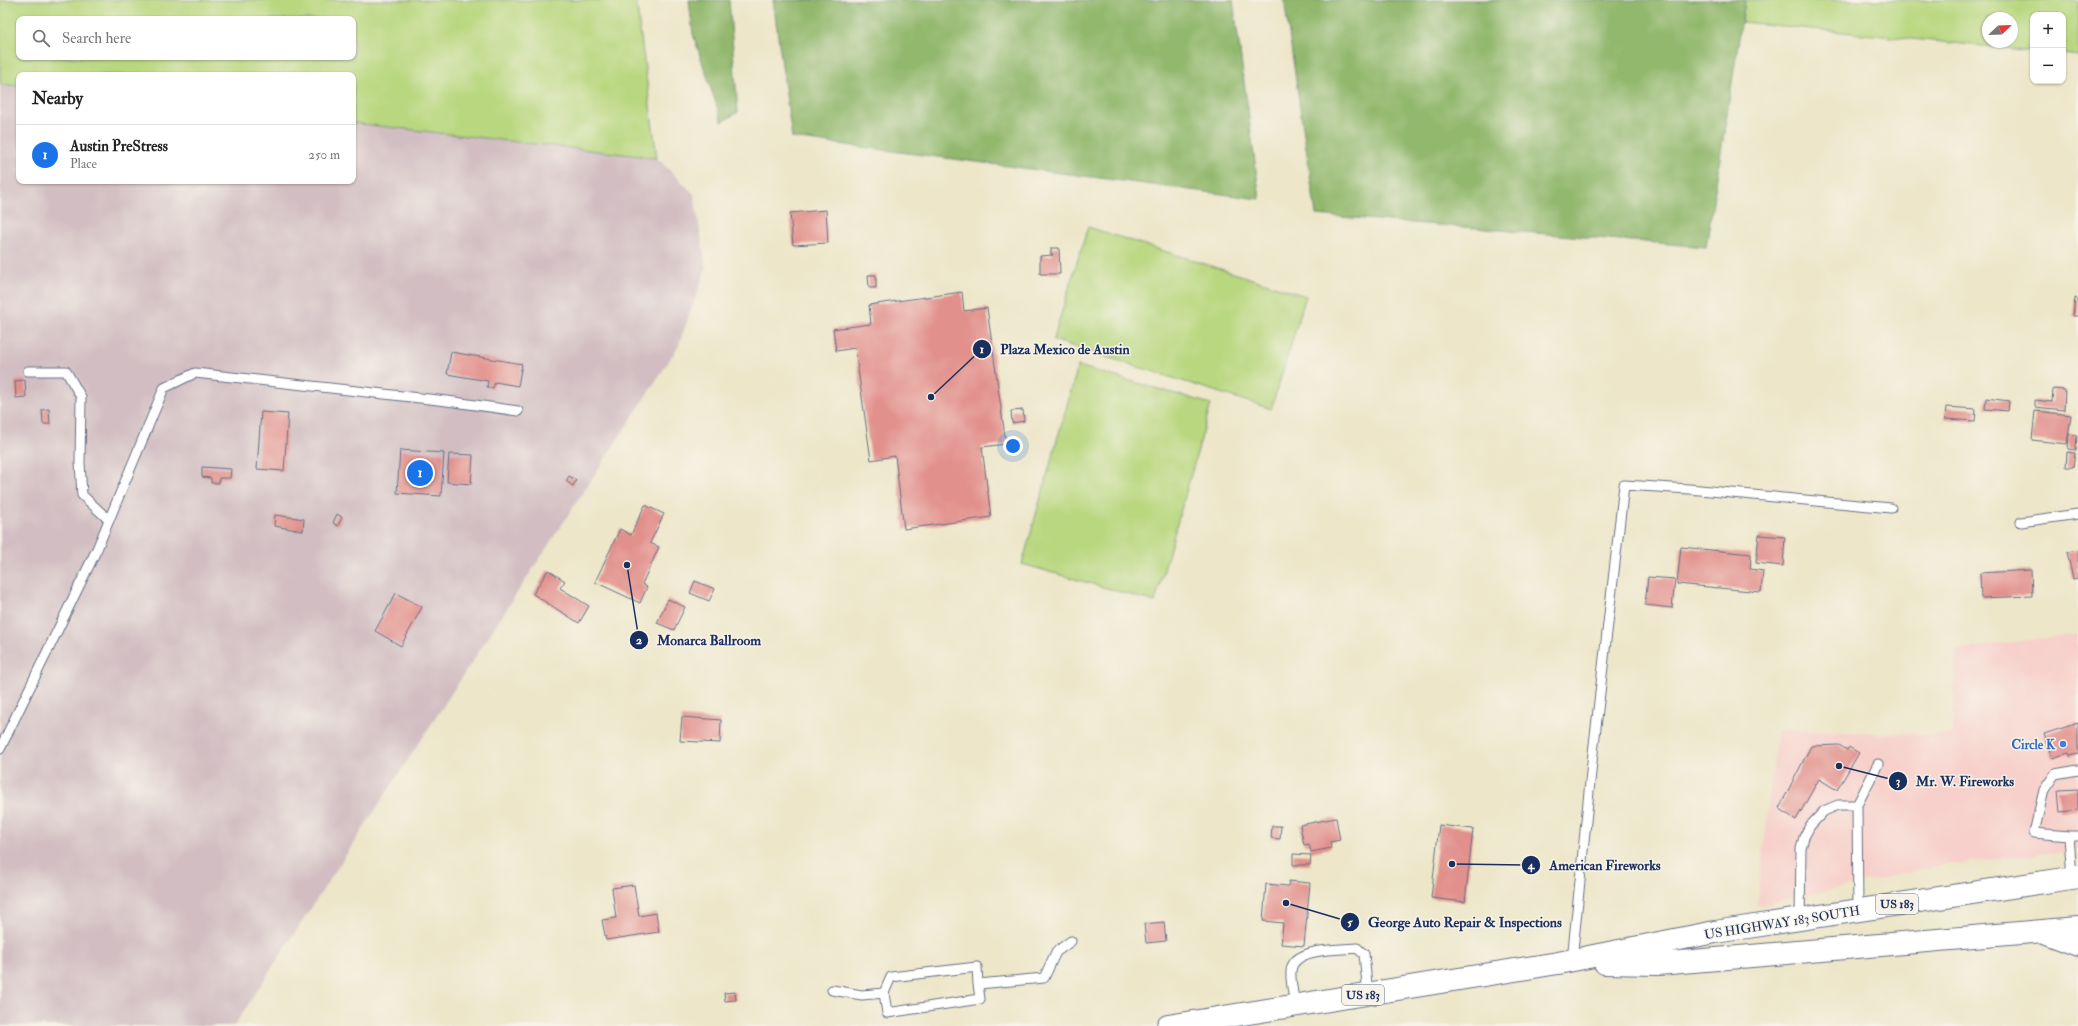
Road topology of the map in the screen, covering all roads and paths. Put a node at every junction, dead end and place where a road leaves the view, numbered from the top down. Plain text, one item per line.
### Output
1 (28, 371) dead end
2 (518, 411) dead end
3 (1891, 508) dead end
4 (2078, 514) edge
5 (109, 520) junction
6 (2021, 522) dead end
7 (0, 749) edge
8 (1878, 764) dead end
9 (2078, 770) edge
10 (1857, 805) junction
11 (2074, 836) edge
12 (2075, 878) edge
13 (1858, 910) junction
14 (1800, 919) junction
15 (2078, 928) edge
16 (2038, 930) junction
17 (1071, 941) dead end
18 (2078, 945) edge
19 (1565, 962) junction
20 (978, 984) junction
21 (832, 990) dead end
22 (884, 993) junction
23 (1368, 994) junction
24 (1295, 1006) junction
25 (1168, 1026) edge

1 - 5 lane
2 - 5 lane
3 - 19 lane
4 - 6 lane
5 - 7 lane
8 - 10 lane
9 - 11 lane
10 - 13 lane
10 - 14 lane
11 - 12 lane
12 - 13 highway, US HIGHWAY 183 SOUTH / US 183
13 - 14 highway, US HIGHWAY 183 SOUTH / US 183
14 - 19 highway, US HIGHWAY 183 SOUTH / US 183
15 - 16 highway, US HIGHWAY 183 SOUTH / US 183
16 - 18 highway
16 - 19 highway, US HIGHWAY 183 SOUTH / US 183
17 - 20 lane
19 - 23 highway, US HIGHWAY 183 SOUTH / US 183
20 - 22 lane
20 - 22 lane
21 - 22 lane
23 - 24 highway, US HIGHWAY 183 SOUTH / US 183
23 - 24 lane
24 - 25 highway, US HIGHWAY 183 SOUTH / US 183

